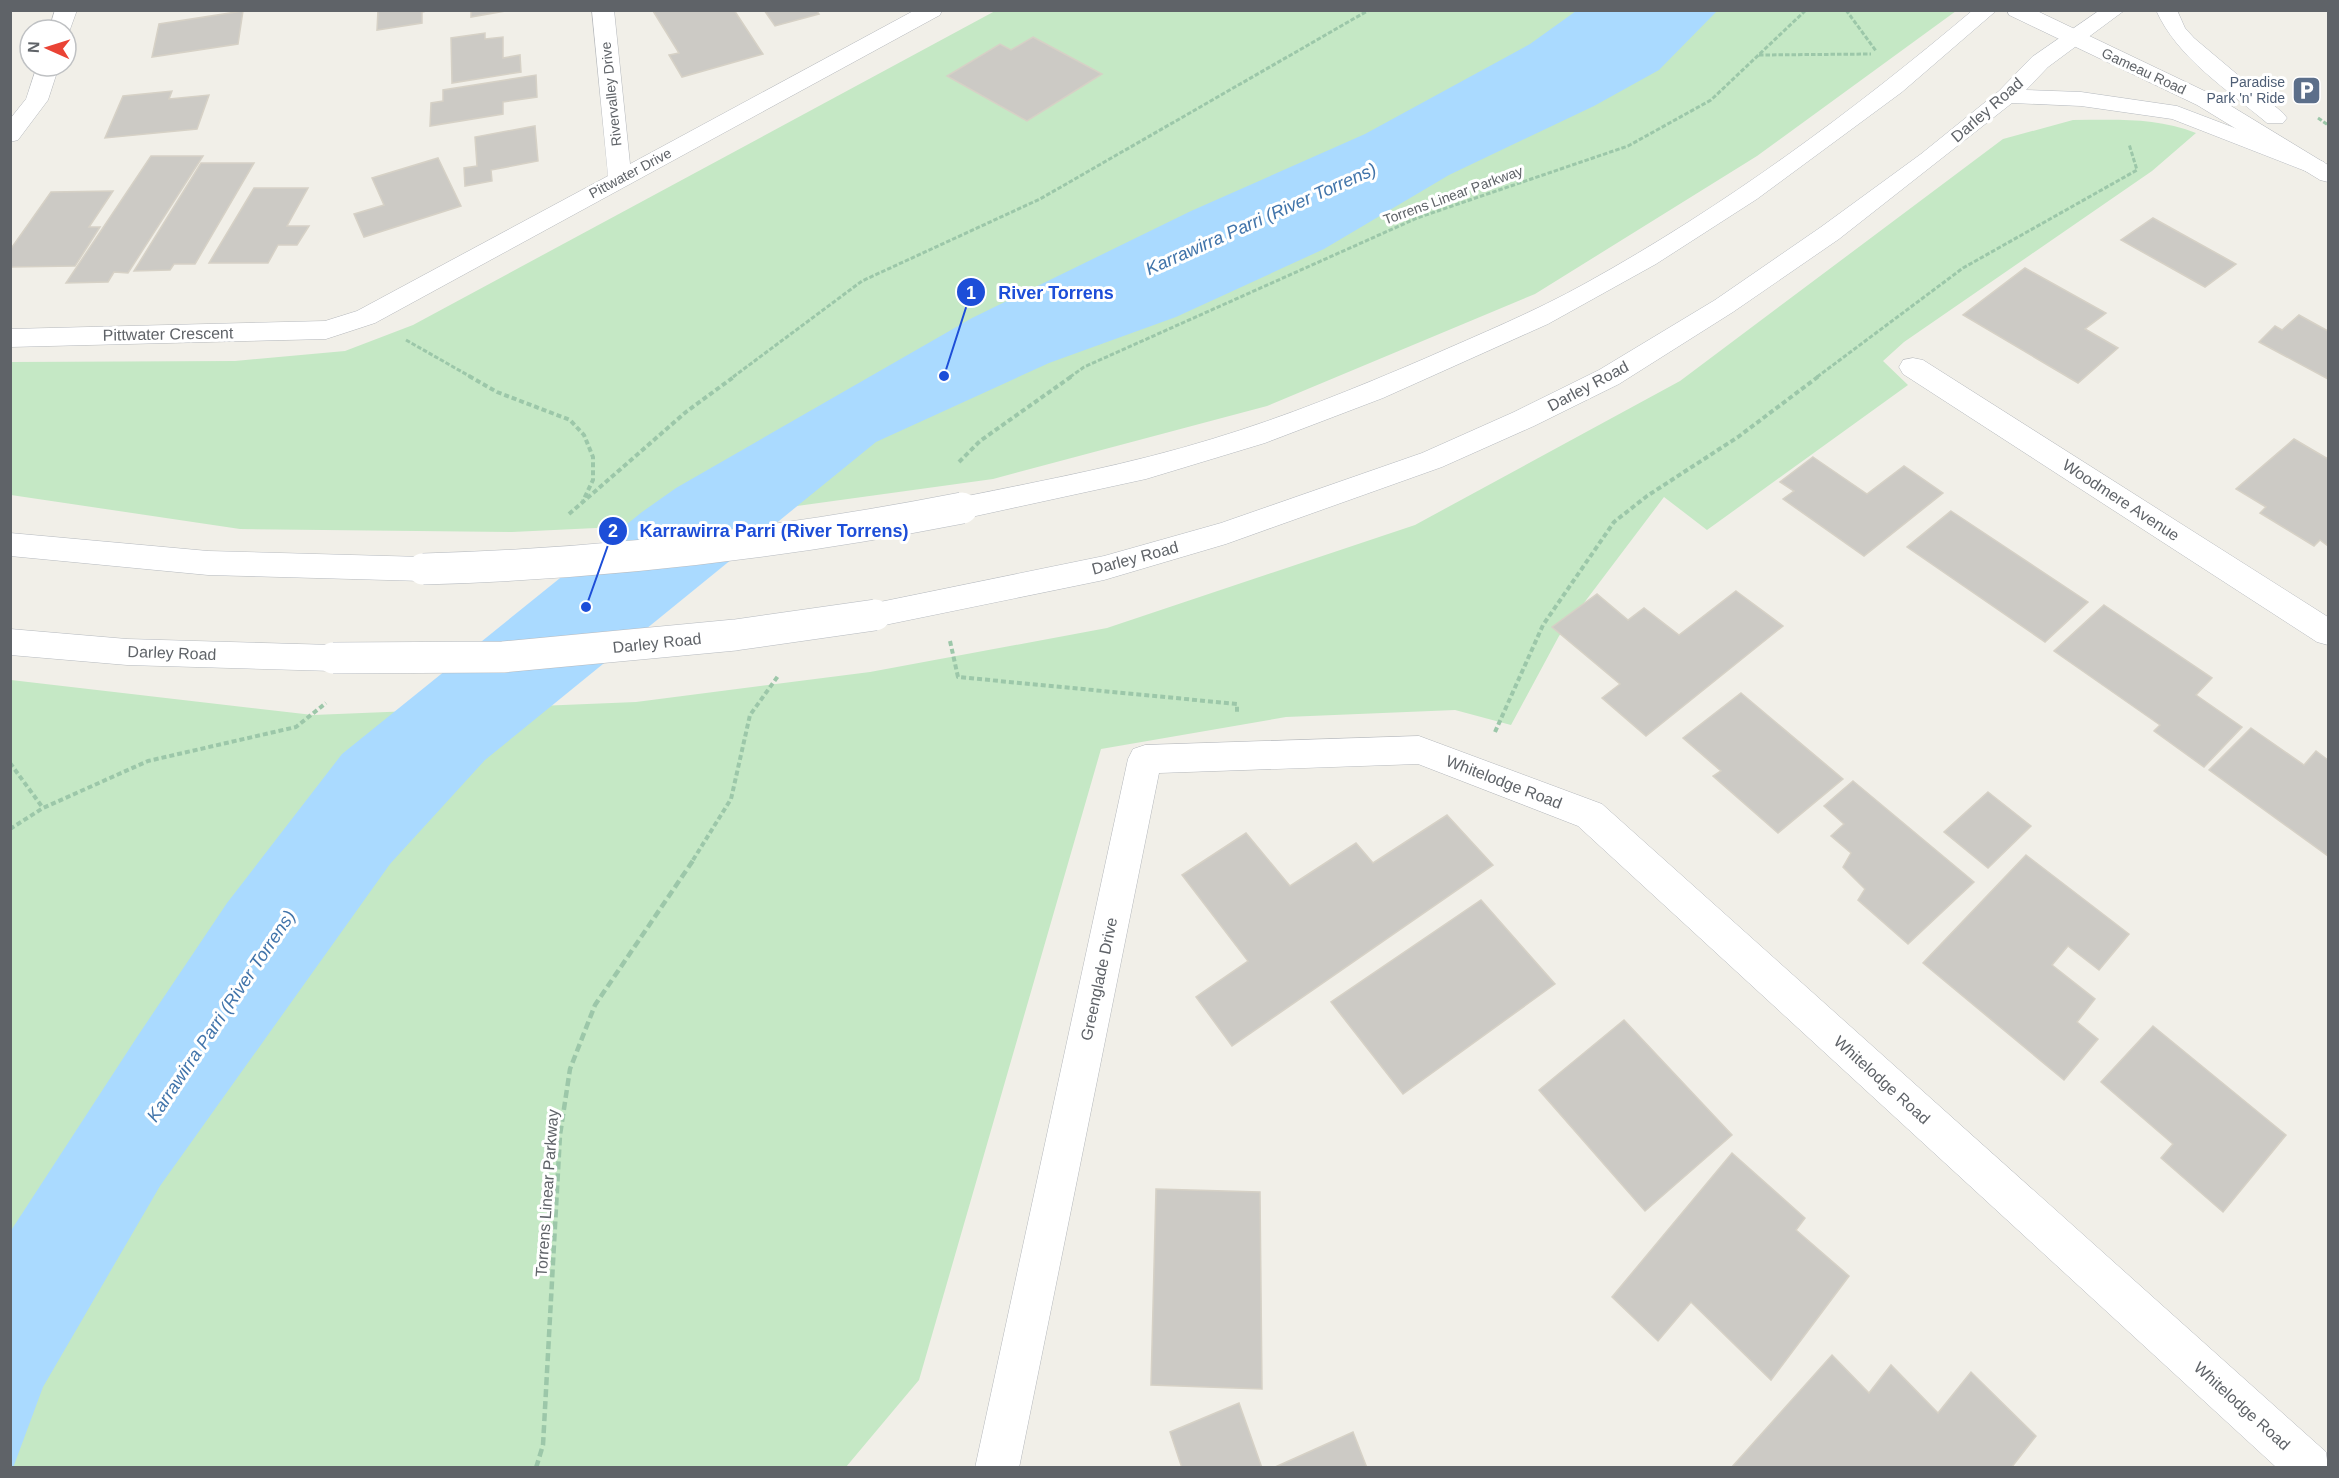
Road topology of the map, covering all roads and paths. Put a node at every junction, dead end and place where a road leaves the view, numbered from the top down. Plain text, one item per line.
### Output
1 (603, 10) edge
2 (932, 10) edge
3 (1369, 10) edge
4 (1806, 10) edge
5 (1846, 10) edge
6 (1987, 10) edge
7 (2017, 10) edge
8 (2026, 10) edge
9 (2115, 10) edge
10 (2166, 10) edge
11 (2080, 35) junction
12 (1759, 55) junction
13 (44, 78) edge
14 (2007, 96) junction
15 (10, 100) edge
16 (37, 100) junction
17 (2275, 118) junction
18 (10, 135) edge
19 (2126, 137) dead end
20 (2324, 166) edge
21 (620, 178) junction
22 (366, 317) junction
23 (326, 330) joint
24 (10, 338) edge
25 (1084, 367) dead end
26 (1913, 367) dead end
27 (10, 544) edge
28 (942, 602) junction
29 (2328, 633) edge
30 (10, 642) edge
31 (750, 715) dead end
32 (296, 727) dead end
33 (1419, 750) joint
34 (1236, 756) junction
35 (10, 763) edge
36 (1480, 773) junction
37 (43, 808) junction
38 (10, 829) edge
39 (536, 1467) edge
40 (997, 1467) edge
41 (2310, 1467) edge

1 - 21 main road, Rivervalley Drive
2 - 21 main road, Pittwater Drive
3 - 22 path
4 - 12 path, Torrens Linear Parkway
5 - 12 path
6 - 27 main road, bridge
7 - 11 main road, Gameau Road
8 - 11 main road, Gameau Road
9 - 11 main road, Darley Road
10 - 17 main road
11 - 14 main road, Darley Road
11 - 17 main road, Gameau Road
11 - 20 main road, Gameau Road
12 - 25 path, Torrens Linear Parkway
13 - 16 main road
14 - 20 main road
14 - 28 main road, Darley Road
15 - 16 main road
16 - 18 main road
17 - 20 main road, Gameau Road
19 - 36 path
21 - 22 main road, Pittwater Drive
22 - 23 main road, Pittwater Drive
23 - 24 main road, Pittwater Crescent
26 - 29 main road, Woodmere Avenue
28 - 30 main road, Darley Road, bridge
28 - 34 path
31 - 39 path, Torrens Linear Parkway
32 - 37 path
33 - 34 main road, Greenglade Drive
33 - 36 main road, Whitelodge Road
34 - 40 main road, Greenglade Drive
35 - 37 path
36 - 41 main road, Whitelodge Road
37 - 38 path

